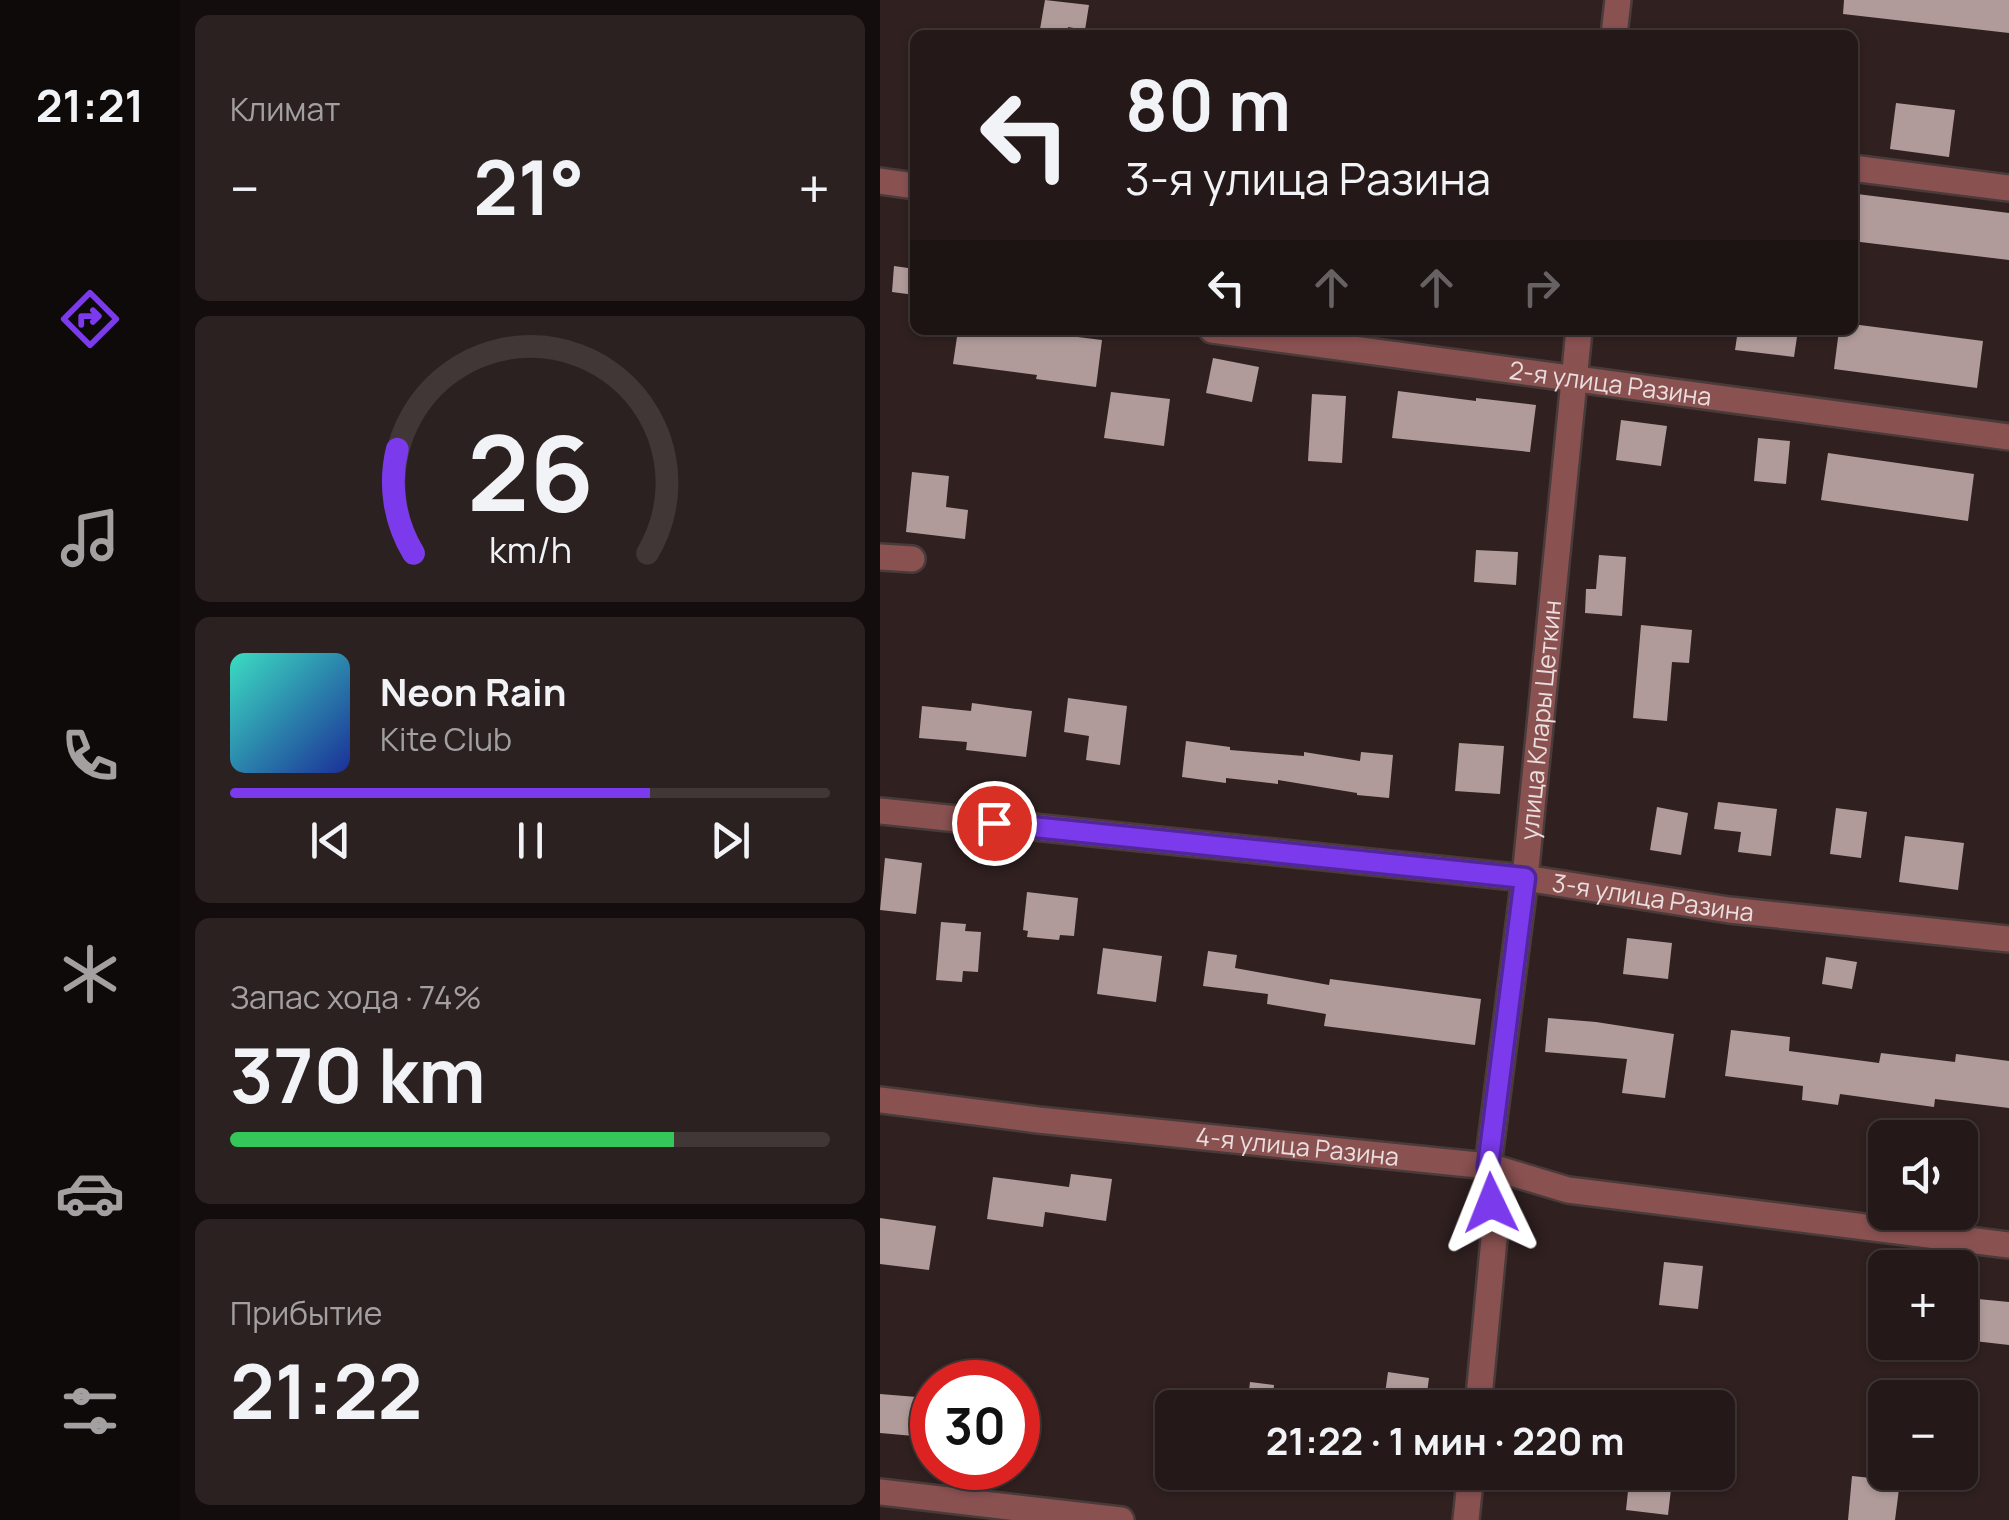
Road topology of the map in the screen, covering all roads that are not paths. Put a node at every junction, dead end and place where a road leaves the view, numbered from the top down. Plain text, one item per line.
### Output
1 (1618, 0) edge
2 (1615, 30) edge
3 (1858, 169) edge
4 (880, 181) edge
5 (910, 185) edge
6 (2009, 188) edge
7 (1250, 335) edge
8 (1578, 335) edge
9 (1573, 378) junction
10 (2009, 437) edge
11 (880, 557) edge
12 (912, 559) dead end
13 (880, 811) edge
14 (1525, 878) junction
15 (2009, 939) edge
16 (880, 1100) edge
17 (1488, 1166) junction
18 (2009, 1245) edge
19 (1480, 1390) edge
20 (1469, 1490) edge
21 (880, 1492) edge
22 (1121, 1520) edge
23 (1466, 1520) edge

1 - 2 street
3 - 6 street
4 - 5 street
7 - 9 street, 2-я улица Разина
8 - 9 street, улица Клары Цеткин
9 - 10 street, 2-я улица Разина
9 - 14 street, улица Клары Цеткин
11 - 12 street
13 - 14 street, 3-я улица Разина
14 - 15 street, 3-я улица Разина
14 - 17 street, улица Клары Цеткин
16 - 17 street, 4-я улица Разина
17 - 18 street, 4-я улица Разина
17 - 19 street, улица Клары Цеткин
20 - 23 street
21 - 22 street

